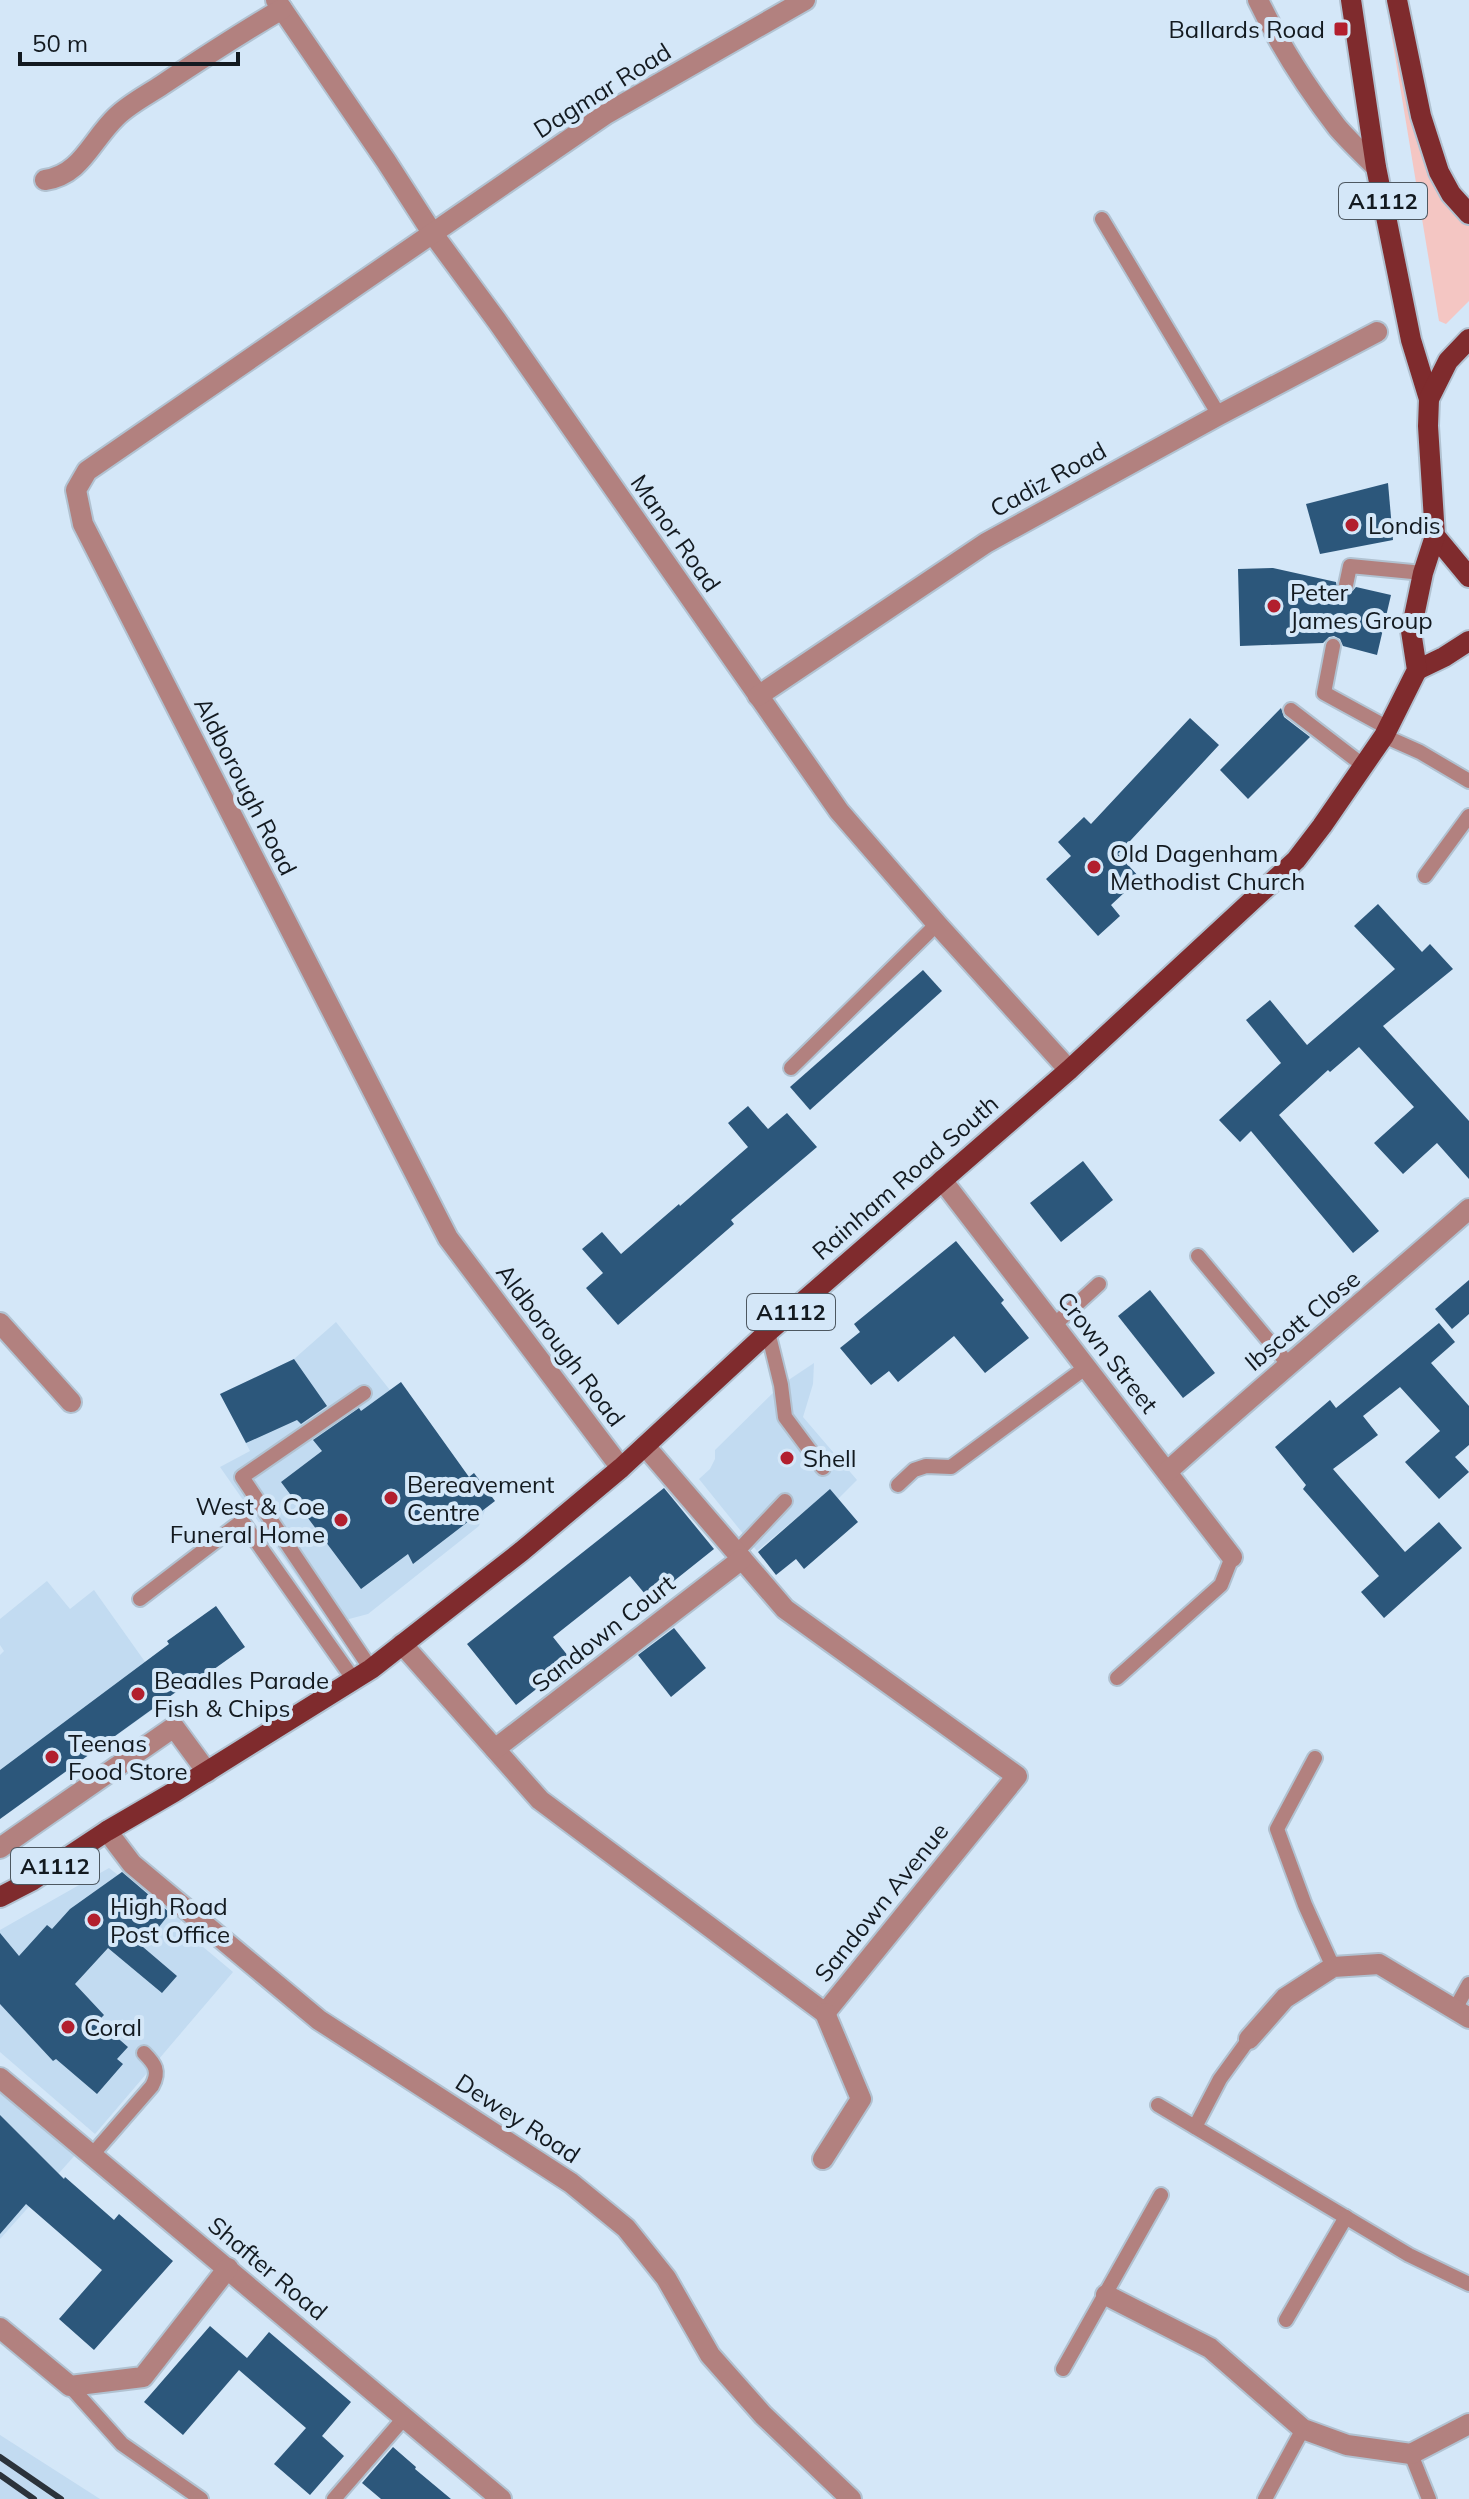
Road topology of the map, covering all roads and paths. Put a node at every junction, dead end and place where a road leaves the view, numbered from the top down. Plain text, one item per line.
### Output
1 (805, 0) edge
2 (1258, 0) edge
3 (1351, 0) edge
4 (1397, 0) edge
5 (279, 5) edge
6 (1376, 167) junction
7 (45, 180) dead end
8 (1469, 214) edge
9 (1102, 219) dead end
10 (433, 234) junction
11 (1377, 332) dead end
12 (1469, 339) edge
13 (1429, 399) junction
14 (1219, 415) junction
15 (1435, 536) junction
16 (1423, 573) junction
17 (1469, 577) edge
18 (1346, 585) dead end
19 (1469, 641) edge
20 (1333, 646) dead end
21 (1417, 670) junction
22 (758, 696) junction
23 (1291, 710) dead end
24 (1386, 732) junction
25 (1364, 766) junction
26 (1469, 781) edge
27 (1469, 816) edge
28 (1425, 876) dead end
29 (937, 924) junction
30 (791, 1068) dead end
31 (1069, 1070) junction
32 (942, 1180) junction
33 (1469, 1209) edge
34 (1198, 1256) dead end
35 (1099, 1284) dead end
36 (0, 1323) edge
37 (1053, 1326) junction
38 (768, 1332) junction
39 (1289, 1365) junction
40 (1085, 1368) junction
41 (364, 1393) dead end
42 (71, 1402) dead end
43 (645, 1446) junction
44 (621, 1468) junction
45 (823, 1468) dead end
46 (1168, 1471) junction
47 (898, 1485) dead end
48 (785, 1501) dead end
49 (740, 1555) junction
50 (1232, 1557) joint
51 (140, 1599) dead end
52 (402, 1644) junction
53 (362, 1674) junction
54 (1117, 1678) dead end
55 (495, 1749) junction
56 (1315, 1758) dead end
57 (207, 1772) junction
58 (107, 1831) junction
59 (0, 1848) edge
60 (0, 1897) edge
61 (1333, 1967) junction
62 (1469, 1984) edge
63 (825, 2013) junction
64 (1462, 2014) edge
65 (1249, 2039) joint
66 (144, 2053) dead end
67 (0, 2078) edge
68 (1158, 2105) dead end
69 (1195, 2127) junction
70 (92, 2155) junction
71 (823, 2159) dead end
72 (1161, 2195) dead end
73 (1346, 2217) junction
74 (228, 2268) junction
75 (1469, 2284) edge
76 (1106, 2295) junction
77 (1286, 2320) dead end
78 (0, 2328) edge
79 (1063, 2369) dead end
80 (70, 2386) junction
81 (405, 2417) junction
82 (1469, 2424) edge
83 (1303, 2429) junction
84 (1411, 2454) junction
85 (201, 2499) edge
86 (334, 2499) edge
87 (500, 2499) edge
88 (851, 2499) edge
89 (1265, 2499) edge
90 (1429, 2499) edge

1 - 10 street, Dagmar Road
2 - 6 street
3 - 6 main road, A1112
4 - 8 main road, A1112
5 - 7 street
5 - 10 street, Manor Road
6 - 13 main road, A1112
9 - 14 lane
10 - 22 street, Manor Road
10 - 44 street, Aldborough Road
11 - 14 street, Cadiz Road
12 - 13 main road, A1112
13 - 15 main road, A1112
14 - 22 street, Cadiz Road
15 - 16 main road, A1112
15 - 17 main road
16 - 18 lane
16 - 21 main road, A1112
19 - 21 main road
20 - 24 lane
21 - 24 main road, Rainham Road South / A1112
22 - 29 street, Manor Road
23 - 25 lane
24 - 25 main road, Rainham Road South / A1112
24 - 26 lane
25 - 31 main road, Rainham Road South / A1112
27 - 28 lane
29 - 30 lane
29 - 31 street, Manor Road
31 - 32 main road, Rainham Road South / A1112
32 - 37 street, Crown Street
32 - 38 main road, Rainham Road South / A1112
33 - 39 street, Ibscott Close
34 - 39 lane
35 - 37 lane
36 - 42 street
37 - 40 street, Crown Street
38 - 43 main road, Rainham Road South / A1112
38 - 45 lane
39 - 46 street, Ibscott Close
40 - 46 street, Crown Street
40 - 47 lane
41 - 53 lane
43 - 44 main road, Rainham Road South / A1112
43 - 49 street, Sandown Avenue
44 - 52 main road, Rainham Road South / A1112
46 - 50 street, Crown Street
48 - 49 lane
49 - 55 street, Sandown Court
49 - 63 street, Sandown Avenue
50 - 54 lane
51 - 53 lane
52 - 53 main road, Rainham Road South / A1112
52 - 55 street, Sandown Avenue
53 - 57 main road, Rainham Road South / A1112
55 - 63 street, Sandown Avenue
56 - 61 lane
57 - 58 main road, Rainham Road South / A1112
57 - 59 street
58 - 60 main road, Rainham Road South / A1112
58 - 88 street, Dewey Road
61 - 64 street
61 - 65 street
62 - 64 lane
63 - 71 street
65 - 69 lane
66 - 70 lane
67 - 70 street, Shafter Road
68 - 69 lane
69 - 73 lane
70 - 74 street, Shafter Road
72 - 76 lane
73 - 75 lane
73 - 77 lane
74 - 80 street
74 - 81 street, Shafter Road
76 - 79 lane
76 - 83 street
78 - 80 street
80 - 85 lane
81 - 86 lane
81 - 87 street, Shafter Road
82 - 84 street
83 - 84 street
83 - 89 lane
84 - 90 lane

